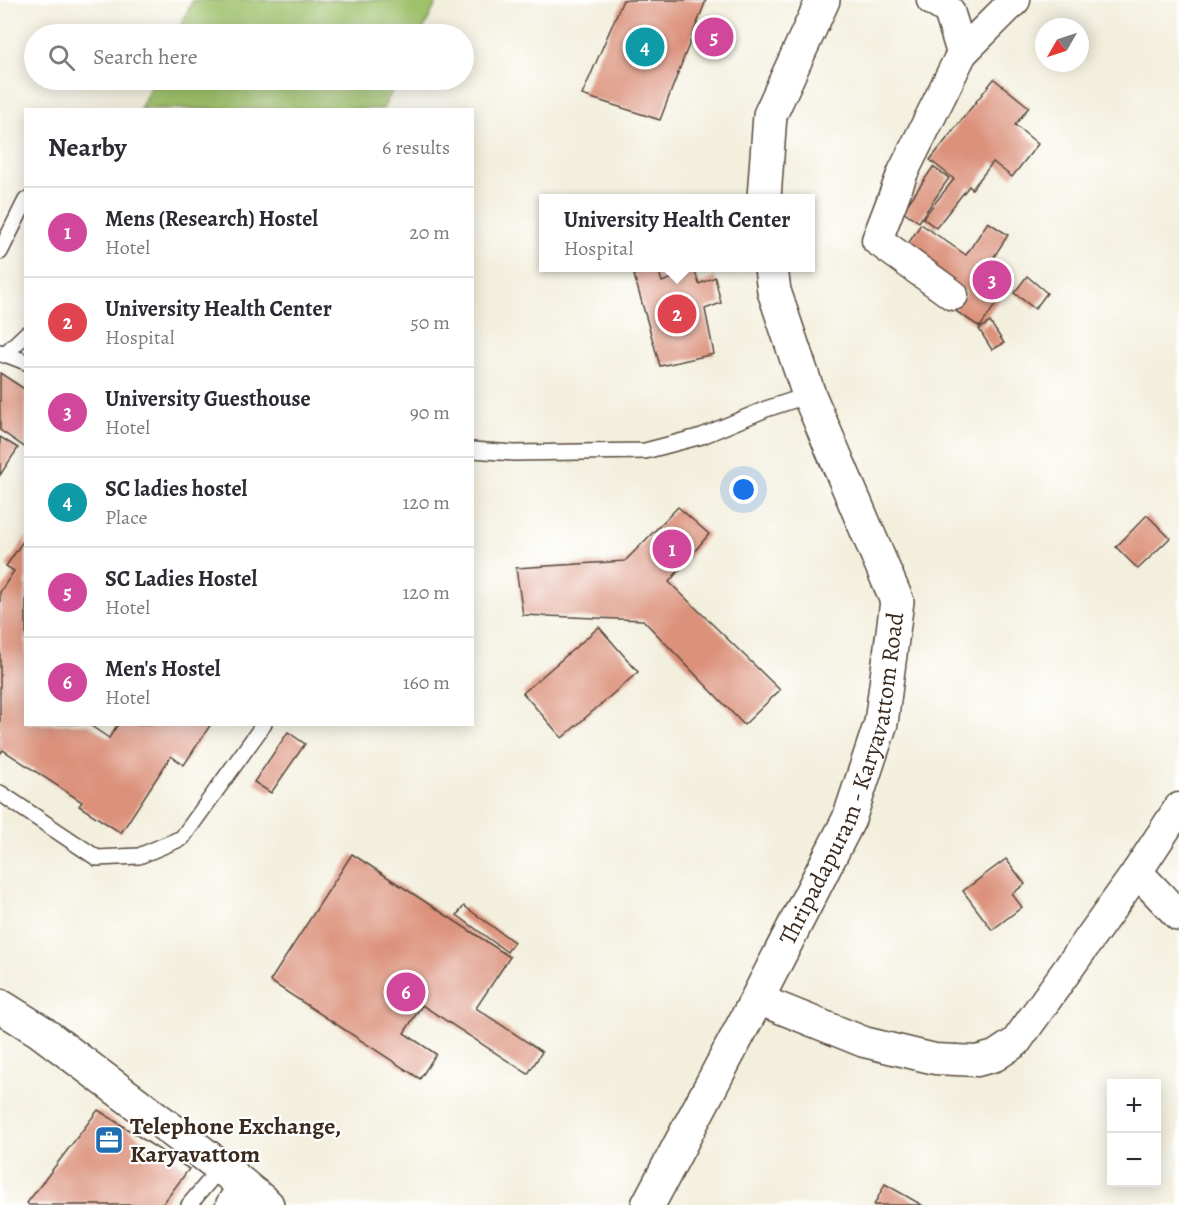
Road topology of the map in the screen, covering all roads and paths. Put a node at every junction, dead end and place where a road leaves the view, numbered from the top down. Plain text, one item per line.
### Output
1 (823, 0) edge
2 (932, 0) edge
3 (1016, 0) edge
4 (962, 53) junction
5 (764, 194) edge
6 (24, 204) edge
7 (0, 252) edge
8 (772, 272) edge
9 (953, 295) dead end
10 (24, 336) edge
11 (2, 354) edge
12 (24, 361) edge
13 (809, 395) junction
14 (474, 450) edge
15 (263, 726) edge
16 (0, 793) edge
17 (1179, 808) edge
18 (1137, 872) junction
19 (1179, 916) edge
20 (757, 999) junction
21 (0, 1006) edge
22 (241, 1190) edge
23 (189, 1205) edge
24 (648, 1205) edge

1 - 5 main road
2 - 4 street
3 - 4 street
4 - 9 street
6 - 7 lane
8 - 13 main road, Thripadapuram - Karyavattom Road
10 - 11 lane
11 - 12 lane
13 - 14 lane
13 - 20 main road, Thripadapuram - Karyavattom Road
15 - 16 lane
17 - 18 street
18 - 19 street
18 - 20 street
20 - 24 main road, Thripadapuram - Karyavattom Road
21 - 22 main road
22 - 23 lane

